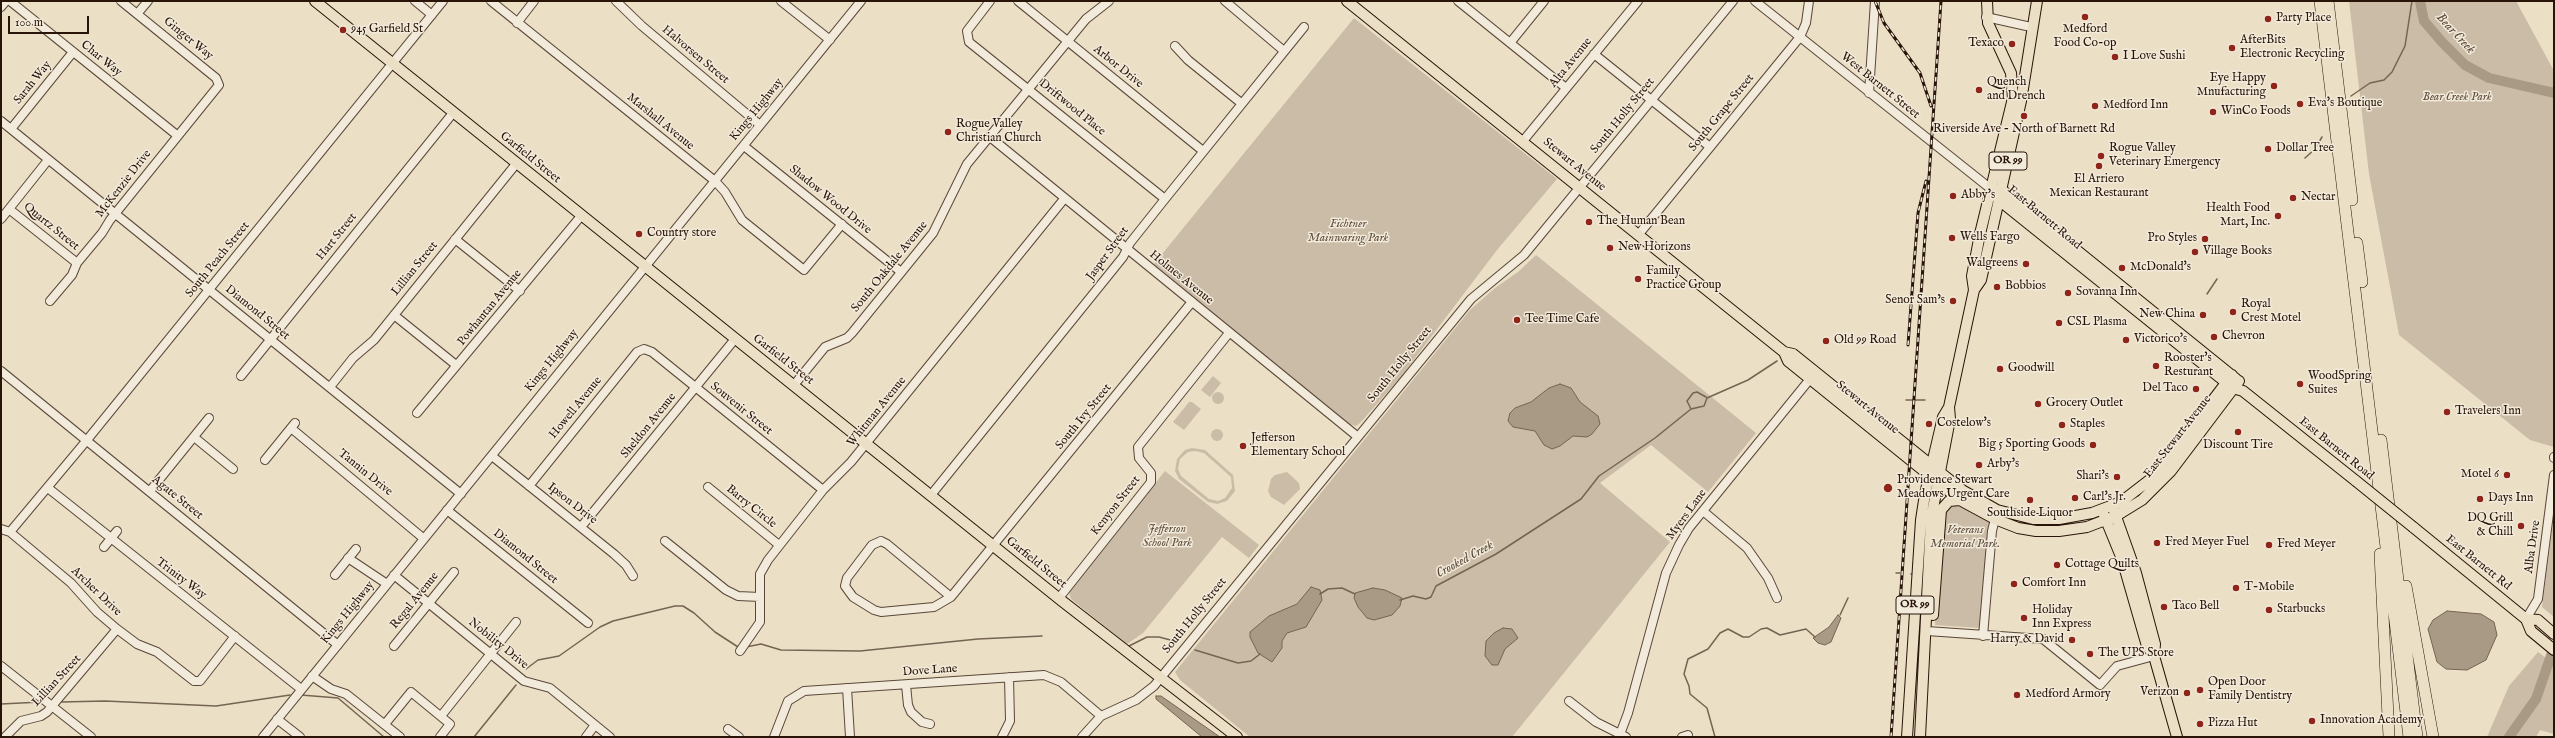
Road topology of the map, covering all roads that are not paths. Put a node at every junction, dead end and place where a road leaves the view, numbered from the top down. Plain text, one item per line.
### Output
1 (6, 1) edge
2 (10, 1) edge
3 (121, 1) edge
4 (148, 1) edge
5 (316, 1) edge
6 (415, 1) edge
7 (443, 1) edge
8 (491, 1) edge
9 (534, 1) edge
10 (782, 1) edge
11 (861, 1) edge
12 (990, 1) edge
13 (1018, 1) edge
14 (1108, 1) edge
15 (1225, 1) edge
16 (1458, 1) edge
17 (1544, 1) edge
18 (1638, 1) edge
19 (1732, 1) edge
20 (1755, 1) edge
21 (1809, 1) edge
22 (1875, 1) edge
23 (1986, 1) edge
24 (2037, 1) edge
25 (2320, 1) edge
26 (2328, 1) edge
27 (617, 2) edge
28 (1354, 3) edge
29 (1, 7) edge
30 (138, 14) junction
31 (432, 15) junction
32 (1986, 17) junction
33 (517, 23) junction
34 (1304, 27) dead end
35 (2031, 27) junction
36 (1800, 37) junction
37 (830, 40) junction
38 (1068, 42) junction
39 (1510, 43) junction
40 (1175, 46) dead end
41 (1284, 51) junction
42 (73, 52) junction
43 (1594, 54) junction
44 (2028, 56) junction
45 (392, 64) junction
46 (2007, 65) junction
47 (219, 83) joint
48 (1566, 88) junction
49 (1030, 89) junction
50 (1869, 92) junction
51 (1652, 100) junction
52 (1241, 103) junction
53 (453, 113) junction
54 (1, 121) edge
55 (760, 125) junction
56 (11, 129) junction
57 (178, 136) junction
58 (990, 137) junction
59 (1523, 141) junction
60 (744, 146) junction
61 (1710, 147) junction
62 (1203, 151) junction
63 (48, 160) junction
64 (516, 164) junction
65 (715, 181) junction
66 (1581, 187) junction
67 (1991, 189) junction
68 (2000, 195) junction
69 (1165, 198) junction
70 (1064, 199) junction
71 (9, 209) junction
72 (115, 214) junction
73 (581, 216) junction
74 (1, 219) edge
75 (842, 224) junction
76 (1639, 234) junction
77 (1980, 234) junction
78 (455, 239) junction
79 (2056, 245) junction
80 (1126, 250) junction
81 (2089, 260) junction
82 (77, 263) junction
83 (646, 265) junction
84 (1985, 265) junction
85 (901, 272) junction
86 (209, 290) junction
87 (1974, 290) junction
88 (520, 291) junction
89 (50, 301) dead end
90 (1191, 303) junction
91 (394, 315) junction
92 (1229, 333) junction
93 (270, 339) junction
94 (735, 339) junction
95 (644, 349) joint
96 (1784, 352) junction
97 (456, 365) junction
98 (1, 371) edge
99 (241, 376) dead end
100 (1810, 379) junction
101 (2235, 384) junction
102 (794, 385) junction
103 (330, 387) junction
104 (696, 388) junction
105 (1855, 403) junction
106 (417, 413) dead end
107 (209, 418) dead end
108 (194, 437) junction
109 (1358, 437) junction
110 (87, 440) junction
111 (867, 443) junction
112 (492, 456) junction
113 (265, 460) dead end
114 (233, 469) dead end
115 (1934, 473) junction
116 (2554, 475) edge
117 (2378, 484) junction
118 (529, 486) junction
119 (708, 487) dead end
120 (48, 488) junction
121 (823, 490) junction
122 (150, 491) junction
123 (2388, 492) junction
124 (461, 494) junction
125 (931, 495) junction
126 (1960, 500) junction
127 (2112, 506) junction
128 (447, 510) junction
129 (1703, 510) junction
130 (2102, 510) junction
131 (2111, 518) junction
132 (1995, 519) junction
133 (581, 527) junction
134 (2413, 527) joint
135 (1, 529) edge
136 (117, 531) dead end
137 (10, 532) junction
138 (423, 538) junction
139 (111, 539) junction
140 (665, 541) dead end
141 (779, 545) junction
142 (994, 546) junction
143 (104, 547) dead end
144 (356, 549) dead end
145 (348, 558) junction
146 (454, 572) dead end
147 (335, 574) dead end
148 (394, 575) junction
149 (633, 576) dead end
150 (387, 584) junction
151 (760, 597) junction
152 (951, 597) junction
153 (1059, 598) junction
154 (1777, 598) dead end
155 (429, 604) junction
156 (2526, 619) junction
157 (516, 622) dead end
158 (588, 623) dead end
159 (1914, 628) junction
160 (117, 629) junction
161 (1927, 631) junction
162 (2554, 634) edge
163 (235, 636) junction
164 (1983, 636) junction
165 (338, 645) junction
166 (394, 646) dead end
167 (2554, 650) edge
168 (740, 651) dead end
169 (490, 653) junction
170 (2154, 656) junction
171 (1, 666) edge
172 (312, 676) junction
173 (1009, 677) junction
174 (1161, 678) junction
175 (906, 685) junction
176 (847, 688) junction
177 (301, 689) junction
178 (1569, 701) dead end
179 (52, 705) junction
180 (441, 716) junction
181 (1101, 716) junction
182 (278, 719) junction
183 (1921, 721) junction
184 (384, 724) junction
185 (930, 724) dead end
186 (595, 725) junction
187 (728, 729) dead end
188 (1622, 736) edge
189 (5, 737) edge
190 (91, 737) edge
191 (263, 737) edge
192 (300, 737) edge
193 (400, 737) edge
194 (440, 737) edge
195 (586, 737) edge
196 (610, 737) edge
197 (739, 737) edge
198 (774, 737) edge
199 (850, 737) edge
200 (1002, 737) edge
201 (1082, 737) edge
202 (1237, 737) edge
203 (1907, 737) edge
204 (1920, 737) edge
205 (2176, 737) edge
206 (2389, 737) edge
207 (2409, 737) edge
208 (2417, 737) edge
209 (2433, 737) edge

1 - 29 street
2 - 42 street, Char Way
3 - 30 street, Ginger Way
4 - 30 street
5 - 45 main road, Garfield Street
6 - 31 street
7 - 31 street, South Peach Street
8 - 33 street, Marshall Avenue
9 - 33 street
10 - 37 street
11 - 37 street, Kings Highway
12 - 49 street, Driftwood Place
13 - 38 street, Arbor Drive
14 - 38 street, South Oakdale Avenue
15 - 41 street
16 - 39 street
17 - 39 street
18 - 43 street, Alta Avenue
19 - 51 street, South Holly Street
20 - 36 street, West Barnett Street
21 - 36 street, South Grape Street
22 - 50 street
23 - 32 main road, OR 99
24 - 35 main road, OR 99
25 - 117 highway
26 - 123 highway
27 - 55 street, Halvorsen Street
28 - 59 main road, Stewart Avenue
30 - 47 street, Ginger Way
31 - 45 street, South Peach Street
32 - 35 street
32 - 46 main road, OR 99
33 - 65 street, Marshall Avenue
34 - 41 street, Jasper Street
35 - 44 main road, OR 99
36 - 50 street, West Barnett Street
36 - 61 street, South Grape Street
37 - 55 street, Kings Highway
38 - 49 street, South Oakdale Avenue
38 - 62 street, Arbor Drive
39 - 48 street
40 - 52 street
41 - 52 street, Jasper Street
42 - 56 street, Sarah Way
42 - 57 street, Char Way
43 - 48 street, Alta Avenue
43 - 51 street
44 - 46 main road
44 - 68 main road, OR 99
45 - 53 main road, Garfield Street
45 - 86 street, South Peach Street
46 - 67 main road, OR 99
47 - 57 street, McKenzie Drive
48 - 59 street, Alta Avenue
49 - 58 street, South Oakdale Avenue
49 - 69 street, Driftwood Place
50 - 67 street, West Barnett Street
51 - 61 street
51 - 66 street, South Holly Street
52 - 62 street, Jasper Street
53 - 64 main road, Garfield Street
53 - 93 street, Hart Street
54 - 56 street, Diamond Street
55 - 60 street, Kings Highway
56 - 63 street, Diamond Street
57 - 72 street, McKenzie Drive
58 - 70 street, Holmes Avenue
58 - 85 street, South Oakdale Avenue
59 - 66 main road, Stewart Avenue
60 - 65 street, Kings Highway
60 - 75 street, Shadow Wood Drive
61 - 76 street, South Grape Street
62 - 69 street, Jasper Street
63 - 71 street
63 - 72 street, Diamond Street
64 - 73 main road, Garfield Street
64 - 78 street, Lillian Street
65 - 75 street, Marshall Avenue
65 - 83 street, Kings Highway
66 - 76 main road, Stewart Avenue
66 - 109 street, South Holly Street
67 - 68 main road, East Barnett Road
67 - 77 main road, OR 99
68 - 79 main road, East Barnett Road
68 - 81 main road, East Barnett Road
68 - 84 main road, OR 99
69 - 80 street, Jasper Street
70 - 80 street, Holmes Avenue
70 - 111 street, Whitman Avenue
71 - 74 street
71 - 82 street, Quartz Street
72 - 82 street, McKenzie Drive
72 - 86 street, Diamond Street
73 - 83 main road, Garfield Street
73 - 88 street, Powhantan Avenue
75 - 85 street, Shadow Wood Drive
76 - 96 main road, Stewart Avenue
77 - 84 main road
77 - 87 main road, OR 99
78 - 88 street
78 - 91 street, Lillian Street
79 - 81 main road
79 - 101 main road, East Barnett Road
80 - 90 street, Holmes Avenue
80 - 125 street, Jasper Street
81 - 101 main road, East Barnett Road
82 - 89 street, McKenzie Drive
83 - 94 main road, Garfield Street
83 - 112 street, Kings Highway
84 - 87 main road, OR 99
85 - 102 street, South Oakdale Avenue
86 - 93 street, Diamond Street
86 - 110 street, South Peach Street
87 - 115 main road, OR 99
88 - 97 street, Powhantan Avenue
90 - 92 street, Holmes Avenue
90 - 142 street, South Ivy Street
91 - 97 street
91 - 103 street, Lillian Street
92 - 109 street, Holmes Avenue
92 - 153 street, Kenyon Street
93 - 99 street, Hart Street
93 - 103 street, Diamond Street
94 - 102 main road, Garfield Street
94 - 104 street, Sheldon Avenue
95 - 104 street, Souvenir Street
95 - 118 street, Howell Avenue
96 - 100 main road, Stewart Avenue
96 - 105 main road, Stewart Avenue
97 - 106 street, Powhantan Avenue
98 - 110 street, Agate Street
100 - 105 main road
100 - 115 main road, Stewart Avenue
100 - 129 street, Myers Lane
101 - 127 main road, East Stewart Avenue
101 - 131 main road, East Stewart Avenue
101 - 134 main road, East Barnett Road, bridge
102 - 111 main road, Garfield Street
103 - 124 street, Diamond Street
104 - 121 street, Souvenir Street
104 - 133 street, Sheldon Avenue
105 - 115 main road, Stewart Avenue
107 - 108 street
108 - 114 street
108 - 122 street
109 - 174 street, South Holly Street
110 - 120 street, South Peach Street
110 - 122 street, Agate Street
111 - 121 street, Whitman Avenue
111 - 125 main road, Garfield Street
112 - 118 street, Ipson Drive
112 - 124 street, Kings Highway
113 - 138 street, Tannin Drive
115 - 126 main road, East Stewart Avenue
115 - 130 main road, East Stewart Avenue
115 - 159 main road, OR 99
115 - 161 main road, OR 99
116 - 156 street, Alba Drive
117 - 206 highway
117 - 207 highway
118 - 133 street, Ipson Drive
119 - 141 street, Barry Circle
120 - 137 street, South Peach Street
120 - 139 street, Trinity Way
121 - 141 street, Whitman Avenue
122 - 165 street, Agate Street
123 - 208 highway
123 - 209 highway
124 - 128 street, Kings Highway
125 - 142 main road, Garfield Street
126 - 132 main road, East Stewart Avenue
126 - 161 main road
127 - 130 main road, East Stewart Avenue
127 - 131 main road
128 - 138 street, Kings Highway
128 - 158 street, Diamond Street
129 - 154 street
129 - 188 street, Myers Lane
130 - 131 main road
131 - 132 main road, East Stewart Avenue
131 - 170 main road
132 - 164 street
133 - 149 street, Ipson Drive
134 - 156 main road, East Barnett Rd
135 - 137 street, Archer Drive
136 - 139 street
137 - 160 street, Archer Drive
138 - 148 street, Kings Highway
139 - 143 street
139 - 163 street, Trinity Way
140 - 151 street
141 - 151 street, Whitman Avenue
142 - 152 street, South Ivy Street
142 - 153 main road, Garfield Street
144 - 145 street
145 - 147 street
145 - 150 street
146 - 155 street, Regal Avenue
148 - 150 street, Kings Highway
148 - 155 street, Nobility Drive
150 - 165 street, Kings Highway
151 - 168 street, Whitman Avenue
152 - 152 street, South Ivy Street
153 - 174 main road, Garfield Street
155 - 166 street, Regal Avenue
155 - 169 street, Nobility Drive
156 - 162 main road, East Barnett Rd
156 - 167 main road, East Barnett Rd
157 - 169 street
159 - 183 main road
159 - 203 main road, OR 99
160 - 163 street, Archer Drive
160 - 179 street, Lillian Street
161 - 164 street
161 - 183 main road, OR 99
163 - 177 street, Trinity Way
164 - 170 street
165 - 172 street, Kings Highway
169 - 180 street
169 - 186 street, Nobility Drive
170 - 205 main road
171 - 179 street
172 - 177 street, Kings Highway
172 - 184 street
173 - 175 street, Dove Lane
173 - 181 street, Dove Lane
173 - 200 street
174 - 181 street, South Holly Street
174 - 202 main road, Garfield Street
175 - 176 street, Dove Lane
175 - 185 street
176 - 198 street, Dove Lane
176 - 199 street
177 - 182 street, Kings Highway
178 - 188 street
179 - 189 street, Lillian Street
179 - 190 street
180 - 184 street
180 - 194 street
181 - 201 street, South Holly Street
182 - 191 street, Kings Highway
182 - 192 street
183 - 204 main road, OR 99
184 - 193 street
186 - 195 street
186 - 196 street, Nobility Drive
187 - 197 street

